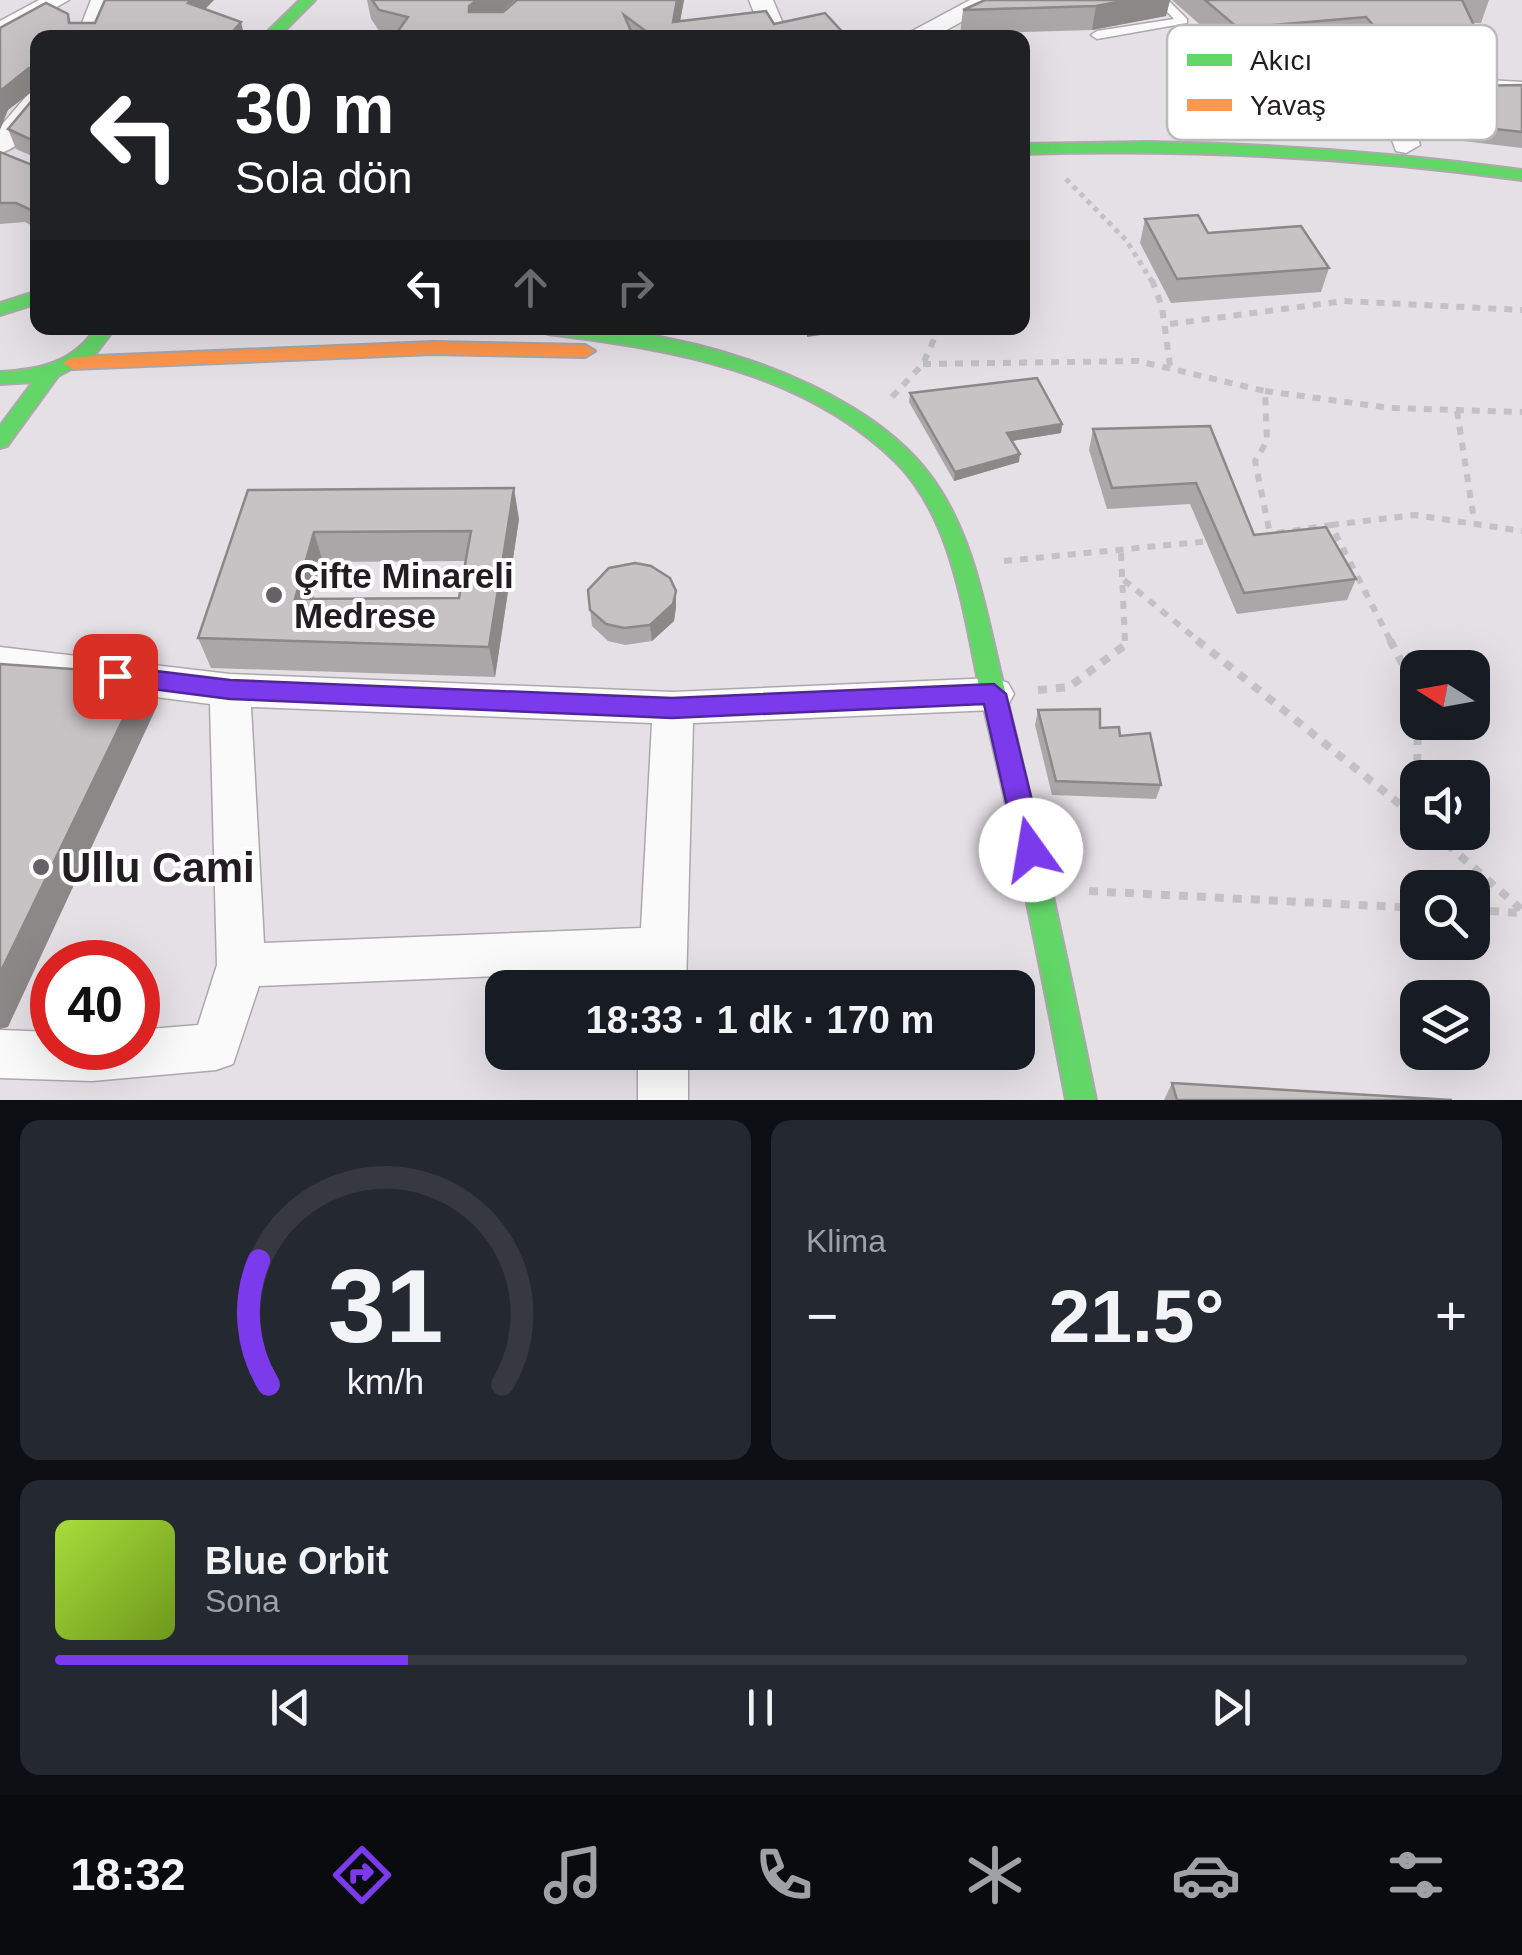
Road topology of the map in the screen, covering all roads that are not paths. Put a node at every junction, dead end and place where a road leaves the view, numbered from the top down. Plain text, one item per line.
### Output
1 (57, 0) edge
2 (102, 0) edge
3 (308, 0) edge
4 (761, 0) edge
5 (988, 0) edge
6 (1162, 0) edge
7 (91, 30) edge
8 (276, 30) edge
9 (766, 30) edge
10 (927, 30) edge
11 (0, 31) edge
12 (1097, 35) edge
13 (1497, 88) edge
14 (1522, 90) edge
15 (30, 109) edge
16 (1167, 133) edge
17 (1436, 140) edge
18 (1030, 142) edge
19 (1030, 142) edge
20 (0, 145) edge
21 (1522, 158) edge
22 (1522, 174) edge
23 (30, 284) edge
24 (30, 299) edge
25 (5, 306) edge
26 (100, 335) edge
27 (547, 335) edge
28 (610, 335) edge
29 (522, 346) junction
30 (73, 363) junction
31 (18, 378) edge
32 (764, 378) junction
33 (0, 441) edge
34 (0, 662) edge
35 (230, 690) junction
36 (994, 694) junction
37 (672, 708) junction
38 (242, 965) junction
39 (662, 968) edge
40 (0, 1054) edge
41 (663, 1070) edge
42 (664, 1100) edge
43 (1081, 1100) edge

1 - 11 street
2 - 7 street
3 - 8 street
4 - 9 street
5 - 10 street
6 - 12 lane
13 - 14 street
15 - 20 street
16 - 18 street
17 - 21 street
19 - 22 street
23 - 25 street
24 - 25 street
26 - 30 street
27 - 29 street
28 - 32 street
29 - 30 street
29 - 32 street
30 - 31 street
31 - 33 street
32 - 36 street
34 - 35 street
35 - 37 street
35 - 38 street
36 - 37 street
36 - 43 street
37 - 39 street
38 - 39 street
38 - 40 street
41 - 42 street

